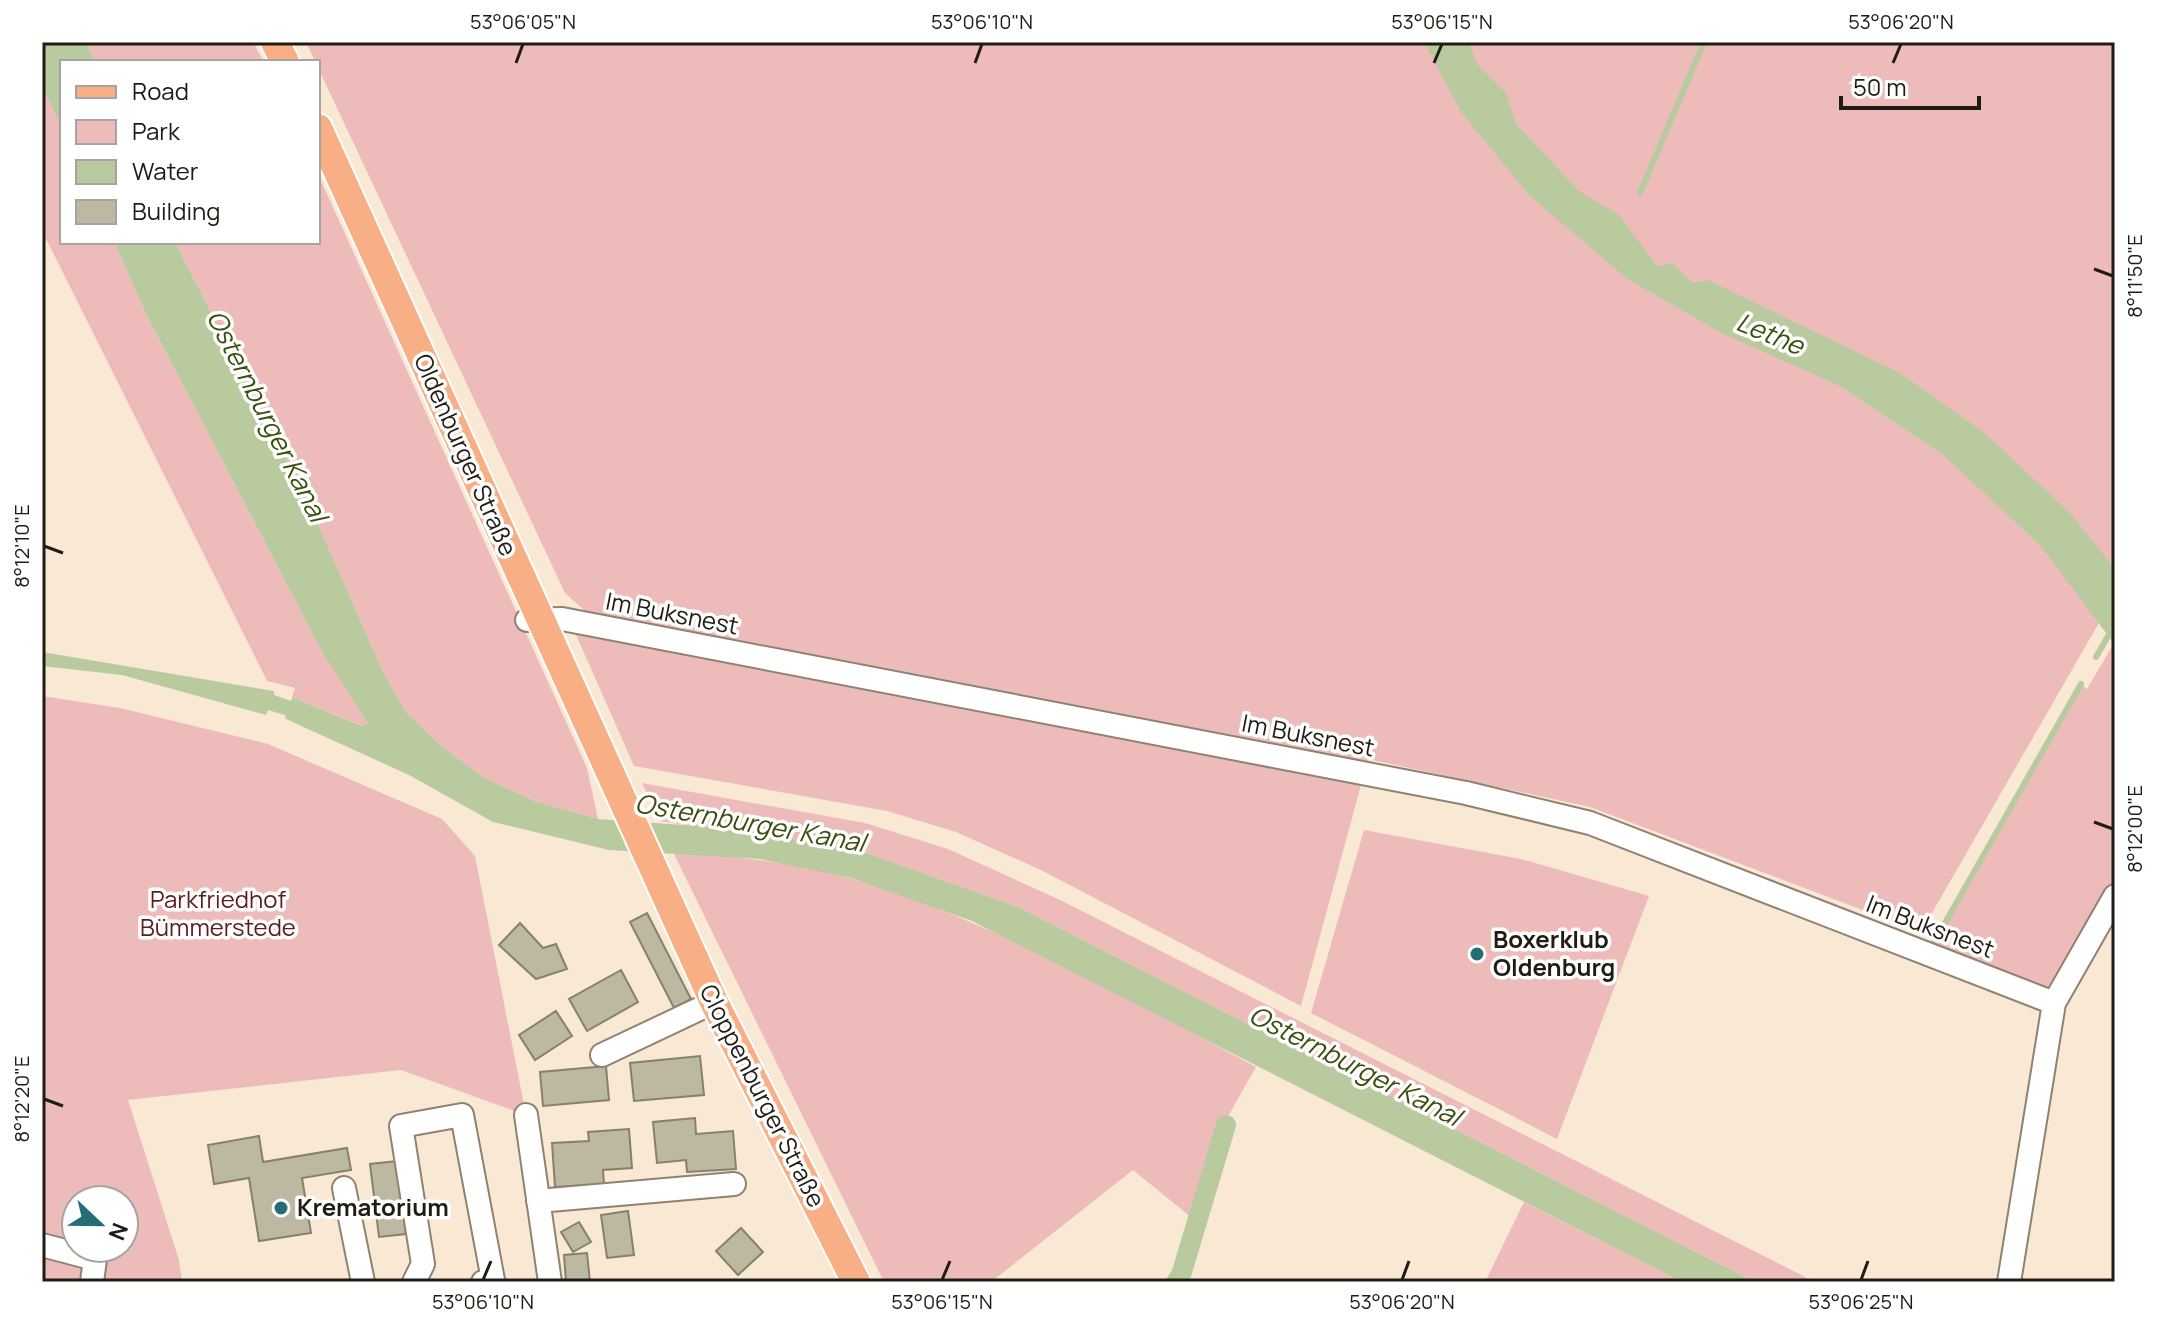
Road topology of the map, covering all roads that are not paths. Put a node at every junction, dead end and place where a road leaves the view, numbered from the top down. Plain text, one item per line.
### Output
1 (275, 42) edge
2 (284, 60) edge
3 (320, 133) edge
4 (532, 618) junction
5 (614, 781) joint
6 (2115, 896) edge
7 (714, 1002) junction
8 (2054, 1003) junction
9 (602, 1055) dead end
10 (526, 1115) dead end
11 (734, 1184) dead end
12 (344, 1188) dead end
13 (538, 1201) junction
14 (42, 1245) edge
15 (92, 1282) edge
16 (363, 1282) edge
17 (414, 1282) edge
18 (483, 1282) edge
19 (550, 1282) edge
20 (856, 1282) edge
21 (2009, 1282) edge

1 - 2 main road
3 - 4 main road, Oldenburger Straße
4 - 5 main road, Oldenburger Straße
4 - 8 street, Im Buksnest
5 - 7 main road, Cloppenburger Straße
6 - 8 street
7 - 9 street
7 - 20 main road, Cloppenburger Straße
8 - 21 street
10 - 13 street
11 - 13 street
12 - 16 street
13 - 19 street
14 - 15 street
17 - 18 street

